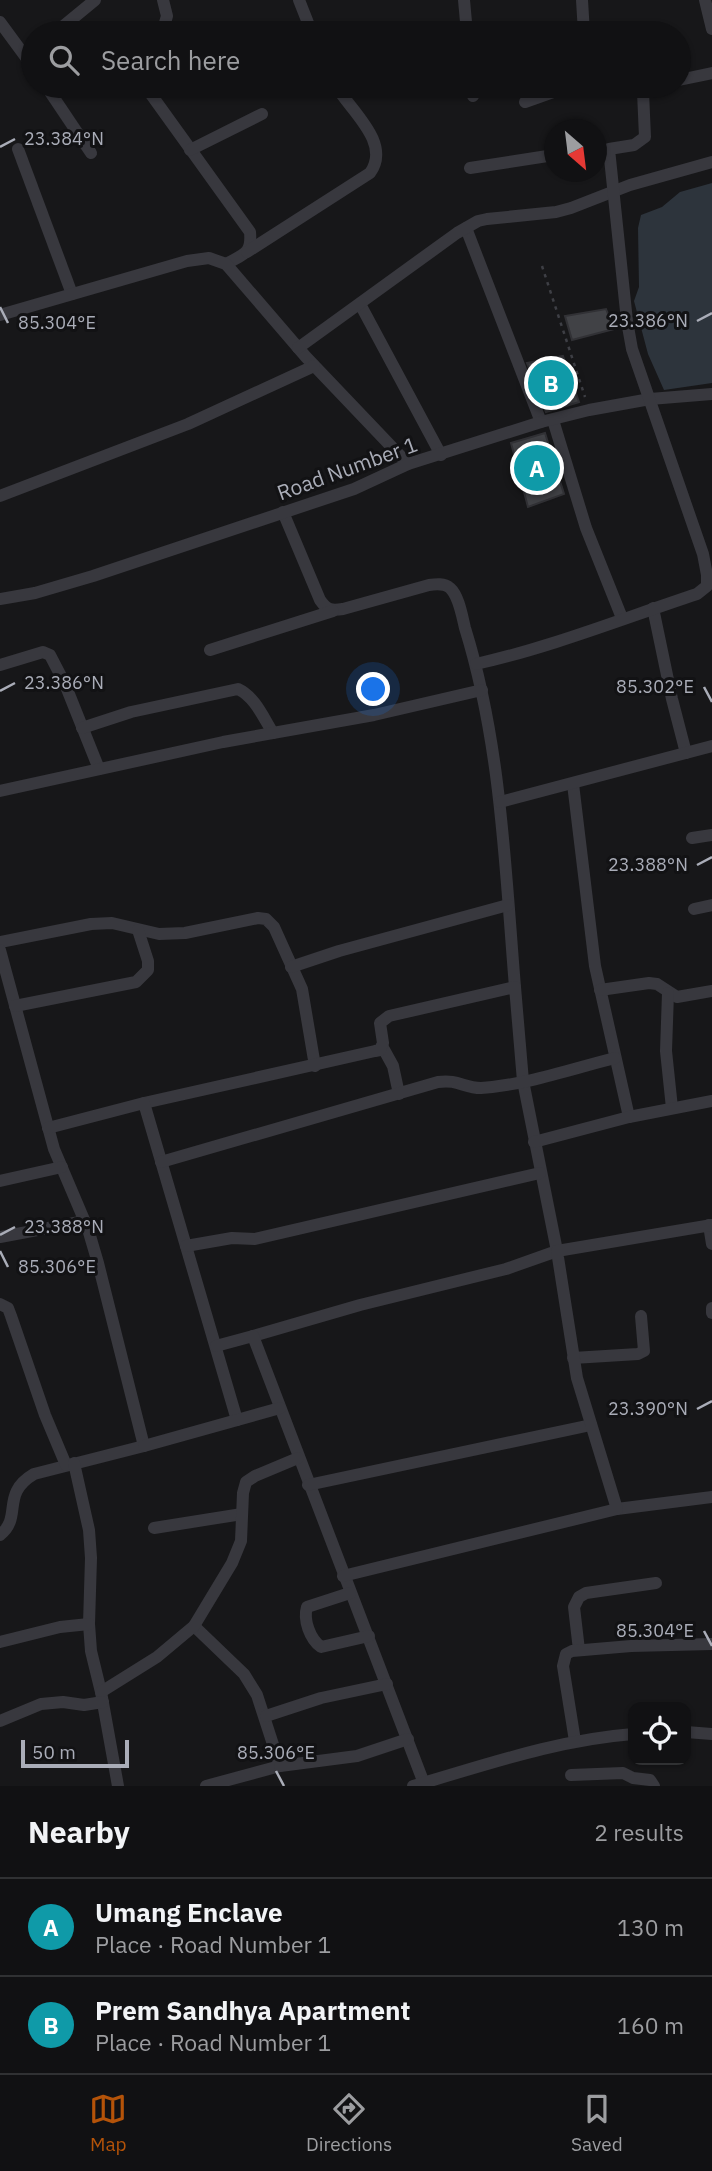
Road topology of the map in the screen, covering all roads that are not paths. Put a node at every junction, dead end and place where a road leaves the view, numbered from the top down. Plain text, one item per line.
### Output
1 (95, 0) edge
2 (163, 0) edge
3 (299, 0) edge
4 (464, 0) edge
5 (582, 0) edge
6 (705, 0) edge
7 (70, 21) edge
8 (166, 21) edge
9 (307, 21) edge
10 (466, 21) edge
11 (583, 21) edge
12 (0, 22) edge
13 (712, 29) edge
14 (21, 43) edge
15 (712, 73) edge
16 (691, 77) edge
17 (54, 98) edge
18 (153, 98) edge
19 (344, 98) edge
20 (536, 98) edge
21 (643, 98) edge
22 (525, 102) dead end
23 (262, 114) dead end
24 (18, 149) dead end
25 (607, 149) edge
26 (190, 150) junction
27 (91, 153) dead end
28 (544, 157) edge
29 (712, 162) edge
30 (607, 165) edge
31 (470, 168) dead end
32 (614, 191) junction
33 (466, 228) junction
34 (247, 252) junction
35 (226, 264) junction
36 (72, 294) junction
37 (360, 304) junction
38 (0, 315) edge
39 (298, 348) junction
40 (314, 366) junction
41 (712, 394) edge
42 (650, 399) junction
43 (547, 421) junction
44 (441, 455) junction
45 (408, 464) junction
46 (0, 496) edge
47 (283, 512) junction
48 (0, 599) edge
49 (653, 608) junction
50 (333, 611) junction
51 (622, 618) junction
52 (211, 650) dead end
53 (0, 664) edge
54 (477, 664) junction
55 (482, 690) junction
56 (82, 728) junction
57 (273, 733) junction
58 (712, 746) edge
59 (686, 753) junction
60 (99, 769) junction
61 (573, 784) junction
62 (0, 791) edge
63 (500, 802) junction
64 (712, 835) edge
65 (692, 838) dead end
66 (508, 905) junction
67 (712, 905) edge
68 (694, 909) dead end
69 (138, 930) junction
70 (0, 942) edge
71 (0, 950) edge
72 (291, 967) junction
73 (514, 987) junction
74 (600, 990) junction
75 (712, 991) edge
76 (668, 993) junction
77 (15, 1006) junction
78 (382, 1046) junction
79 (615, 1058) junction
80 (315, 1066) junction
81 (523, 1081) junction
82 (399, 1094) junction
83 (712, 1101) edge
84 (144, 1103) junction
85 (672, 1108) junction
86 (629, 1117) junction
87 (48, 1128) junction
88 (534, 1142) junction
89 (161, 1162) junction
90 (62, 1167) junction
91 (540, 1173) junction
92 (0, 1181) edge
93 (85, 1221) junction
94 (710, 1225) edge
95 (0, 1237) edge
96 (712, 1244) edge
97 (186, 1246) junction
98 (557, 1251) junction
99 (0, 1304) edge
100 (641, 1316) dead end
101 (253, 1336) junction
102 (216, 1346) junction
103 (573, 1358) junction
104 (279, 1408) junction
105 (237, 1420) junction
106 (590, 1425) junction
107 (144, 1446) junction
108 (298, 1458) junction
109 (70, 1464) junction
110 (308, 1485) junction
111 (712, 1497) edge
112 (618, 1509) junction
113 (242, 1514) junction
114 (154, 1528) dead end
115 (0, 1535) edge
116 (343, 1576) junction
117 (656, 1583) dead end
118 (350, 1592) junction
119 (89, 1624) junction
120 (194, 1626) junction
121 (369, 1636) junction
122 (0, 1642) edge
123 (712, 1644) edge
124 (579, 1650) junction
125 (387, 1684) junction
126 (102, 1697) junction
127 (266, 1716) junction
128 (0, 1721) edge
129 (691, 1732) edge
130 (712, 1734) edge
131 (628, 1735) edge
132 (408, 1739) junction
133 (575, 1741) junction
134 (280, 1766) junction
135 (571, 1775) dead end
136 (420, 1785) edge
137 (118, 1786) edge
138 (206, 1786) edge
139 (654, 1786) edge

1 - 7 street
2 - 8 street
3 - 9 street
4 - 10 street
5 - 11 street
6 - 13 street
12 - 14 street
15 - 16 street
17 - 27 street
18 - 26 street
19 - 34 street
20 - 22 street
21 - 25 street
23 - 26 street
24 - 36 street
26 - 34 street
28 - 31 street
29 - 32 street
30 - 32 street
32 - 33 street
32 - 42 street
33 - 37 street
33 - 43 street
34 - 35 street
35 - 36 street
35 - 39 street
36 - 38 street
37 - 39 street
37 - 44 street
39 - 40 street
40 - 45 street
40 - 46 street
41 - 42 street, Road Number 1
42 - 43 street, Road Number 1
42 - 49 street
43 - 44 street, Road Number 1
43 - 51 street
44 - 45 street, Road Number 1
45 - 47 street, Road Number 1
47 - 48 street, Road Number 1
47 - 50 street
49 - 51 street
49 - 59 street
50 - 52 street
50 - 54 street
51 - 54 street
53 - 56 street
54 - 55 street
55 - 57 street
55 - 63 street
56 - 57 street
56 - 60 street
57 - 60 street
58 - 59 street
59 - 61 street
60 - 62 street
61 - 63 street
61 - 74 street
63 - 66 street
64 - 65 street
66 - 72 street
66 - 73 street
67 - 68 street
69 - 70 street
69 - 72 street
69 - 77 street
71 - 77 street
72 - 80 street
73 - 78 street
73 - 81 street
74 - 76 street
74 - 79 street
75 - 76 street
76 - 85 street
77 - 87 street
78 - 80 street
78 - 82 street
79 - 81 street
79 - 86 street
80 - 84 street
81 - 82 street
81 - 88 street
82 - 89 street
83 - 85 street
84 - 87 street
84 - 89 street
85 - 86 street
86 - 88 street
87 - 90 street
88 - 91 street
89 - 97 street
90 - 92 street
90 - 93 street
91 - 97 street
91 - 98 street
93 - 95 street
93 - 107 street
94 - 96 street
94 - 98 street
97 - 102 street
98 - 101 street
98 - 103 street
99 - 109 street
100 - 103 street
101 - 102 street
101 - 104 street
102 - 105 street
103 - 106 street
104 - 105 street
104 - 108 street
105 - 107 street
106 - 110 street
106 - 112 street
107 - 109 street
108 - 110 street
108 - 113 street
109 - 115 street
109 - 119 street
110 - 116 street
111 - 112 street
112 - 116 street
113 - 114 street
113 - 120 street
116 - 118 street
117 - 124 street
118 - 121 street
118 - 121 street
119 - 122 street
119 - 126 street
120 - 126 street
120 - 127 street
121 - 125 street
123 - 124 street
124 - 133 street
125 - 127 street
125 - 132 street
126 - 128 street
126 - 137 street
127 - 134 street
129 - 130 street
131 - 133 street
132 - 134 street
132 - 136 street
133 - 136 street
134 - 138 street
135 - 139 street

